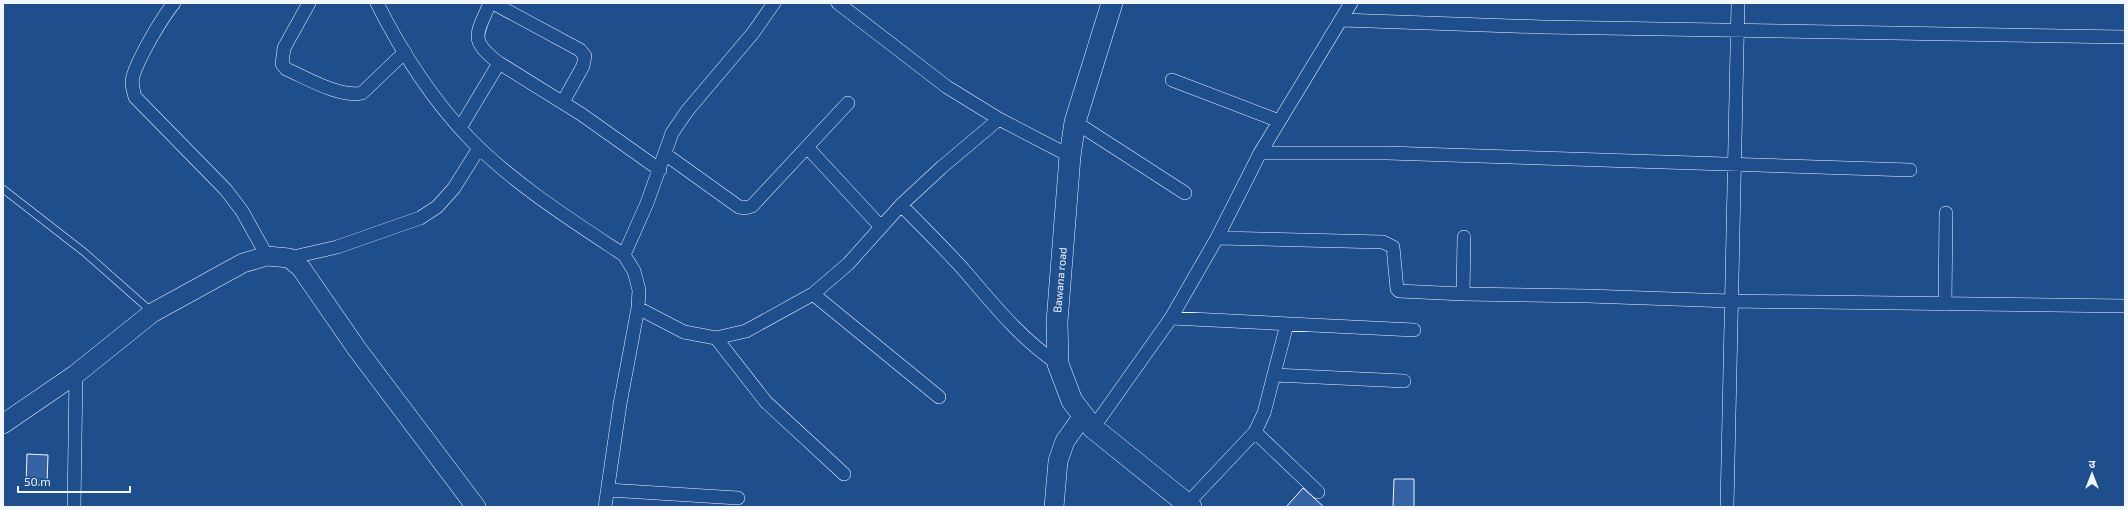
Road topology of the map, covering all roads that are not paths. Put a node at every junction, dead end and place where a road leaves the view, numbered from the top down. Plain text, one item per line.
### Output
1 (174, 3) edge
2 (309, 3) edge
3 (377, 3) edge
4 (491, 3) edge
5 (774, 3) edge
6 (1112, 3) edge
7 (1351, 3) edge
8 (1738, 3) edge
9 (846, 5) edge
10 (1342, 20) junction
11 (1737, 30) junction
12 (2125, 38) edge
13 (405, 52) junction
14 (499, 63) junction
15 (1172, 80) dead end
16 (563, 102) junction
17 (848, 103) dead end
18 (999, 119) junction
19 (1279, 121) junction
20 (1075, 122) junction
21 (460, 128) junction
22 (807, 147) junction
23 (479, 148) junction
24 (1260, 153) junction
25 (665, 154) junction
26 (1070, 156) junction
27 (1733, 163) junction
28 (660, 170) junction
29 (1910, 170) dead end
30 (3, 189) edge
31 (1185, 193) dead end
32 (901, 205) junction
33 (1946, 213) dead end
34 (881, 227) junction
35 (1464, 236) dead end
36 (1217, 238) junction
37 (624, 255) junction
38 (267, 256) junction
39 (289, 258) junction
40 (813, 294) junction
41 (1463, 294) junction
42 (1730, 301) junction
43 (1945, 304) junction
44 (2125, 306) edge
45 (638, 308) junction
46 (145, 318) junction
47 (1171, 318) junction
48 (1287, 324) junction
49 (1414, 330) dead end
50 (716, 338) junction
51 (1058, 364) junction
52 (76, 374) junction
53 (1274, 375) junction
54 (1404, 381) dead end
55 (939, 397) dead end
56 (1088, 422) junction
57 (3, 424) edge
58 (1256, 432) junction
59 (844, 474) dead end
60 (608, 490) junction
61 (1318, 492) dead end
62 (738, 498) dead end
63 (1189, 505) edge
64 (74, 507) edge
65 (476, 507) edge
66 (605, 507) edge
67 (1054, 507) edge
68 (1727, 507) edge

1 - 38 street
2 - 13 street
3 - 13 street
4 - 14 street
4 - 16 street
5 - 25 street
6 - 20 main road, Bawana road
7 - 10 street
8 - 11 street
9 - 18 street
10 - 11 street
10 - 19 street
11 - 12 street
11 - 27 street
13 - 21 street
14 - 16 street
14 - 21 street
15 - 19 street
16 - 28 street
17 - 22 street
18 - 26 street
18 - 32 street
19 - 24 street
20 - 26 main road, Bawana road
20 - 31 street
21 - 23 street
22 - 25 street
22 - 34 street
23 - 37 street
23 - 39 street
24 - 27 street
24 - 36 street
25 - 28 street
26 - 51 main road, Bawana road
27 - 29 street
27 - 42 street
28 - 37 street
30 - 46 lane
32 - 34 street
32 - 51 street
33 - 43 street
34 - 40 street
35 - 41 street
36 - 41 street
36 - 47 street
37 - 45 street
38 - 39 street
38 - 46 street
39 - 65 street
40 - 50 street
40 - 55 street
41 - 42 street
42 - 43 street
42 - 68 street
43 - 44 street
45 - 50 street
45 - 60 street
46 - 52 street
47 - 48 street
47 - 56 street
48 - 49 street
48 - 53 street
50 - 59 street
51 - 56 main road, Bawana road
52 - 57 street
52 - 64 street
53 - 54 street
53 - 58 street
56 - 63 main road, Bawana road
56 - 67 street
58 - 61 street
58 - 63 street
60 - 62 street
60 - 66 street

